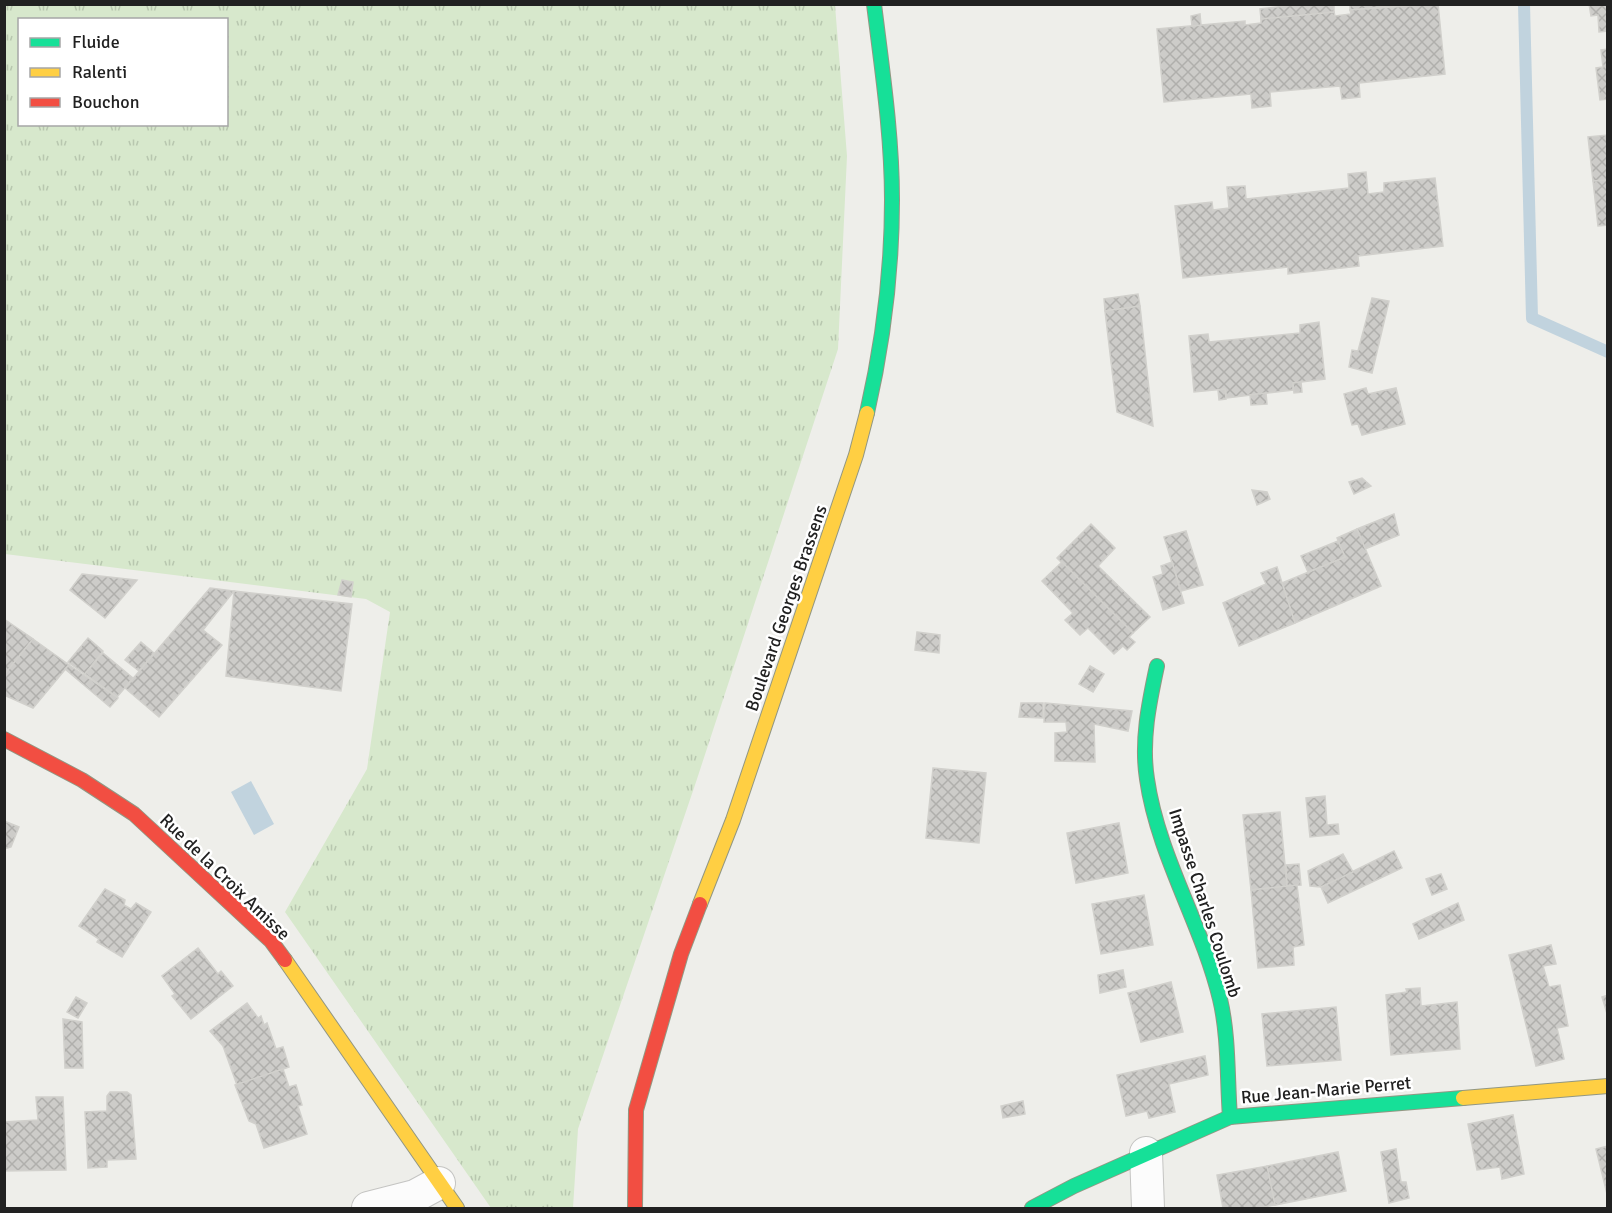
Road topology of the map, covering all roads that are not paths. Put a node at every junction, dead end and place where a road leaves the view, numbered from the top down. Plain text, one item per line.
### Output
1 (874, 4) edge
2 (1157, 666) dead end
3 (4, 739) edge
4 (1608, 1086) edge
5 (1230, 1117) junction
6 (1146, 1153) junction
7 (439, 1183) junction
8 (368, 1209) edge
9 (457, 1209) edge
10 (635, 1209) edge
11 (1032, 1209) edge
12 (1148, 1209) edge

1 - 10 street, Boulevard Georges Brassens
2 - 5 street, Impasse Charles Coulomb
3 - 7 street, Rue de la Croix Amisse
4 - 5 street, Rue Jean-Marie Perret
5 - 6 street, Rue Jean-Marie Perret
6 - 11 street, Rue Jean-Marie Perret
6 - 12 street
7 - 8 street
7 - 9 street, Rue de la Croix Amisse

